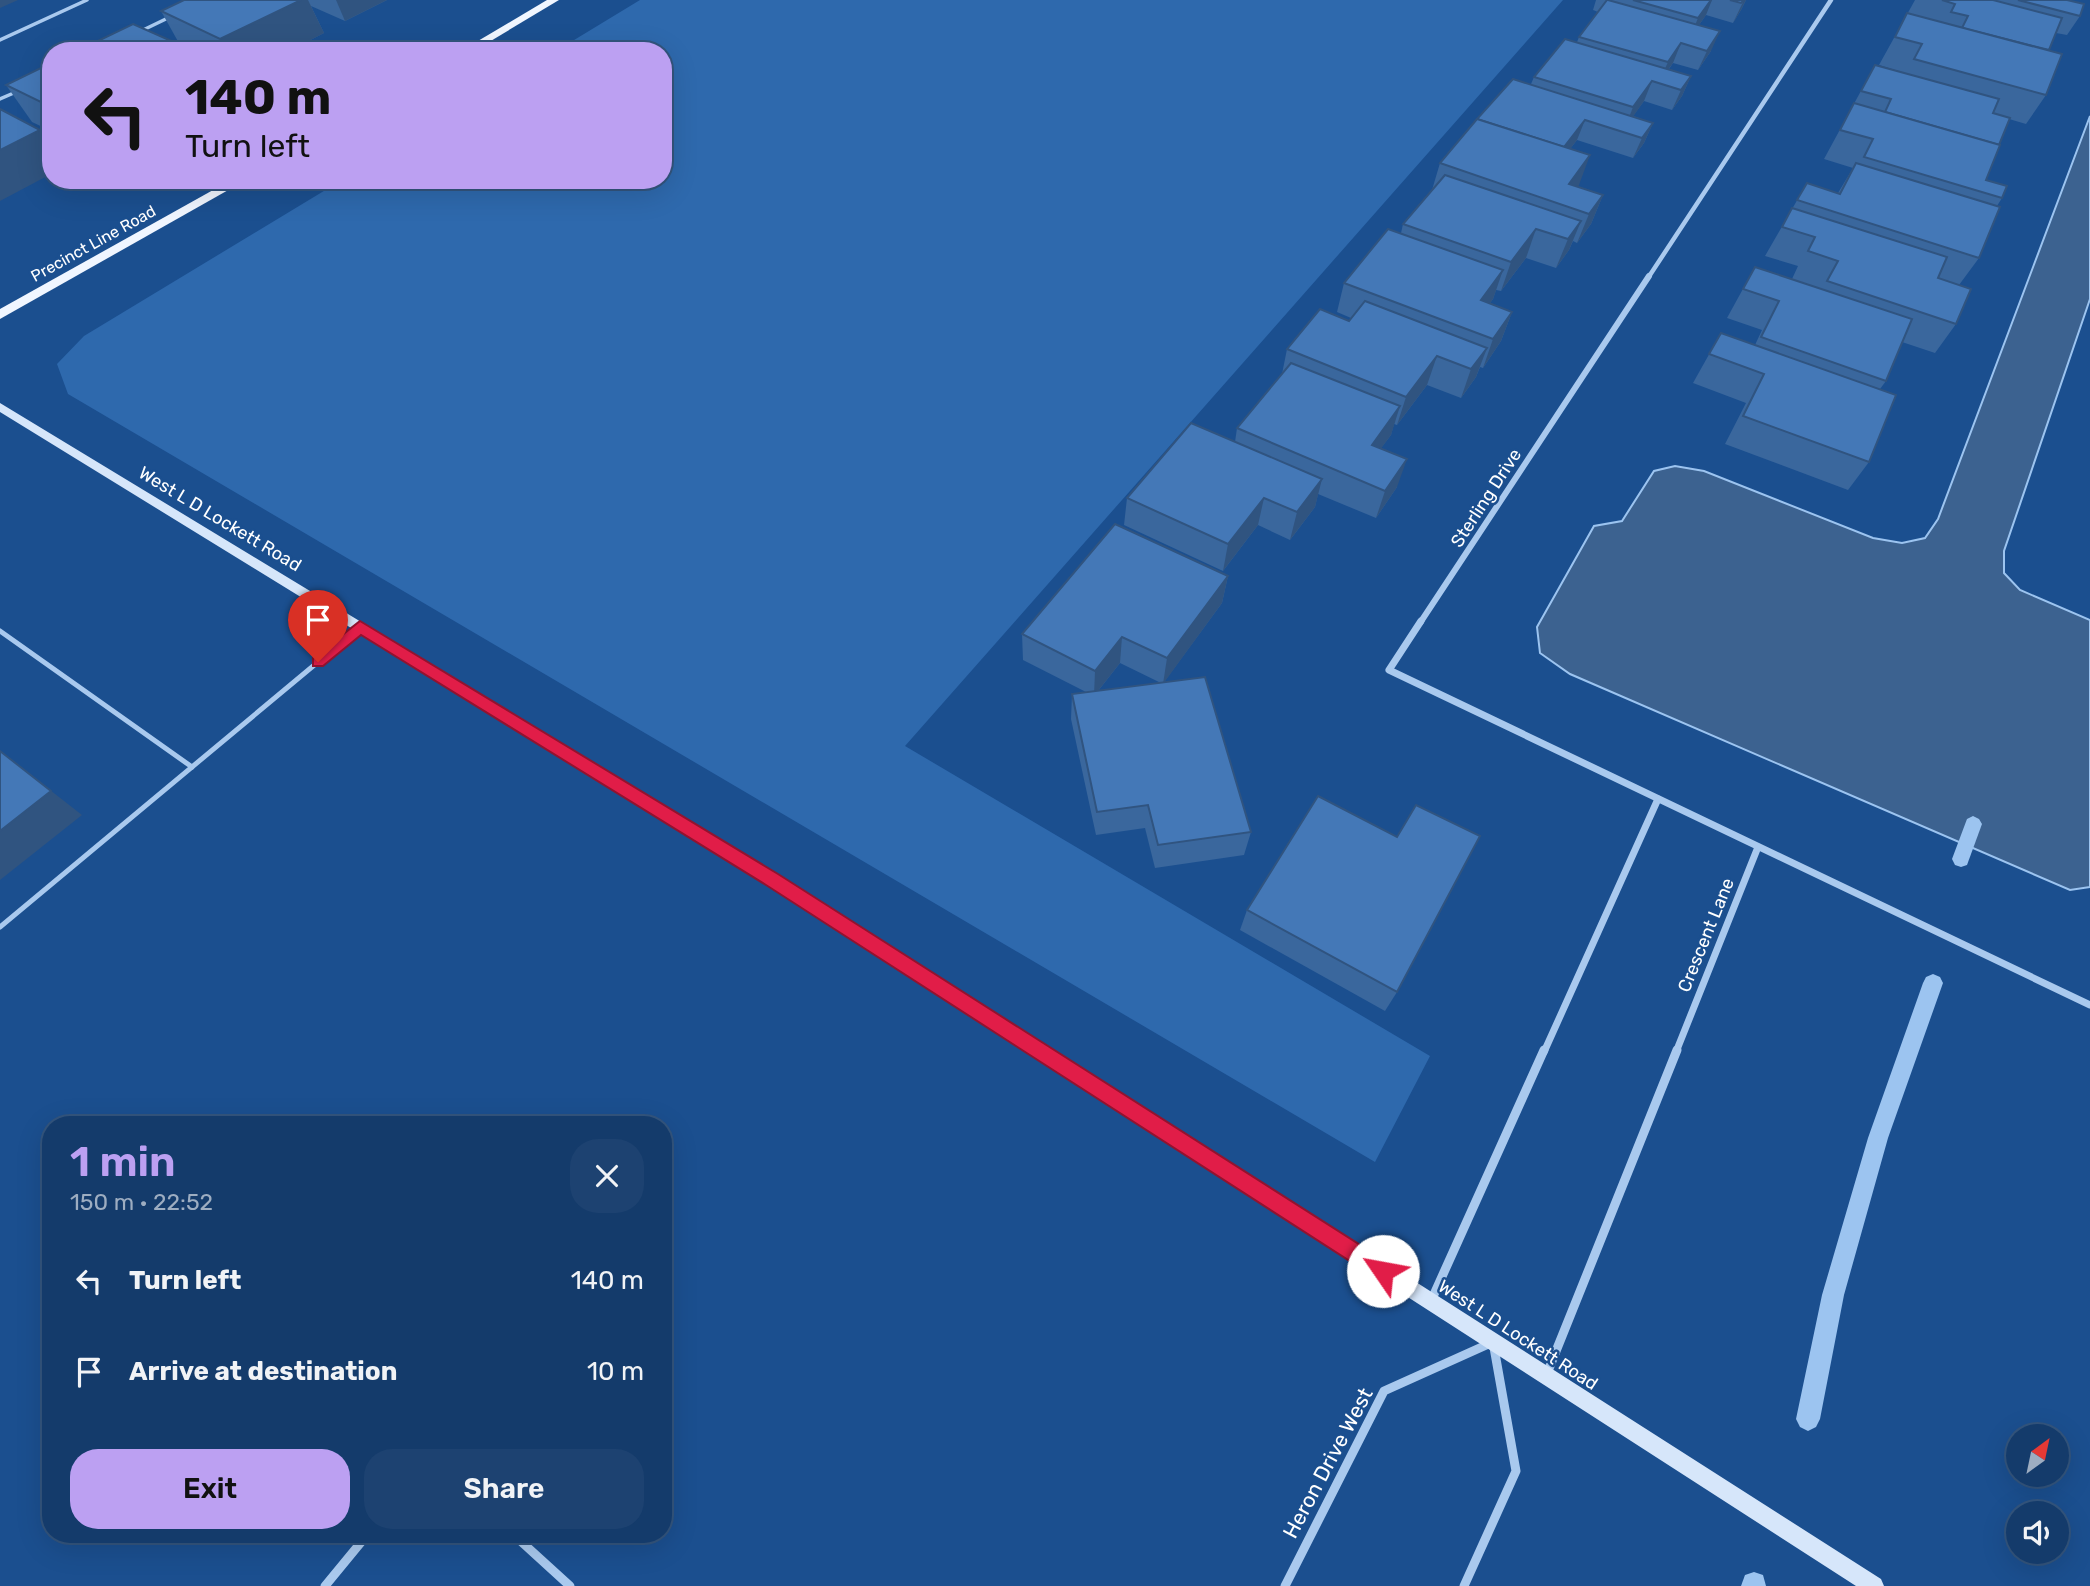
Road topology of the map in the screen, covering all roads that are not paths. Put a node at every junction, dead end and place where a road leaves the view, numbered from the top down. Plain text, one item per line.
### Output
1 (87, 0) edge
2 (554, 0) edge
3 (1831, 0) edge
4 (171, 17) edge
5 (136, 34) edge
6 (0, 40) edge
7 (482, 42) edge
8 (20, 90) edge
9 (0, 99) edge
10 (224, 189) edge
11 (0, 315) edge
12 (0, 407) edge
13 (360, 627) junction
14 (0, 631) edge
15 (192, 767) junction
16 (1658, 799) junction
17 (1758, 847) junction
18 (0, 927) edge
19 (2090, 1006) edge
20 (1430, 1301) junction
21 (1493, 1342) junction
22 (1546, 1377) junction
23 (361, 1543) edge
24 (523, 1543) edge
25 (326, 1586) edge
26 (570, 1586) edge
27 (1285, 1586) edge
28 (1464, 1586) edge
29 (1874, 1586) edge

1 - 6 lane
2 - 7 main road
3 - 16 street, Sterling Drive
4 - 5 lane
8 - 9 lane
10 - 11 main road, Precinct Line Road
12 - 13 main road, West L D Lockett Road
13 - 15 lane
13 - 20 main road, West L D Lockett Road
14 - 15 lane
15 - 18 lane
16 - 17 street, Sterling Drive
16 - 20 street
17 - 19 street
17 - 22 street, Crescent Lane
20 - 21 main road, West L D Lockett Road
21 - 22 main road, West L D Lockett Road
21 - 27 street, Heron Drive West
21 - 28 street
22 - 29 main road, West L D Lockett Road
23 - 25 street
24 - 26 street

